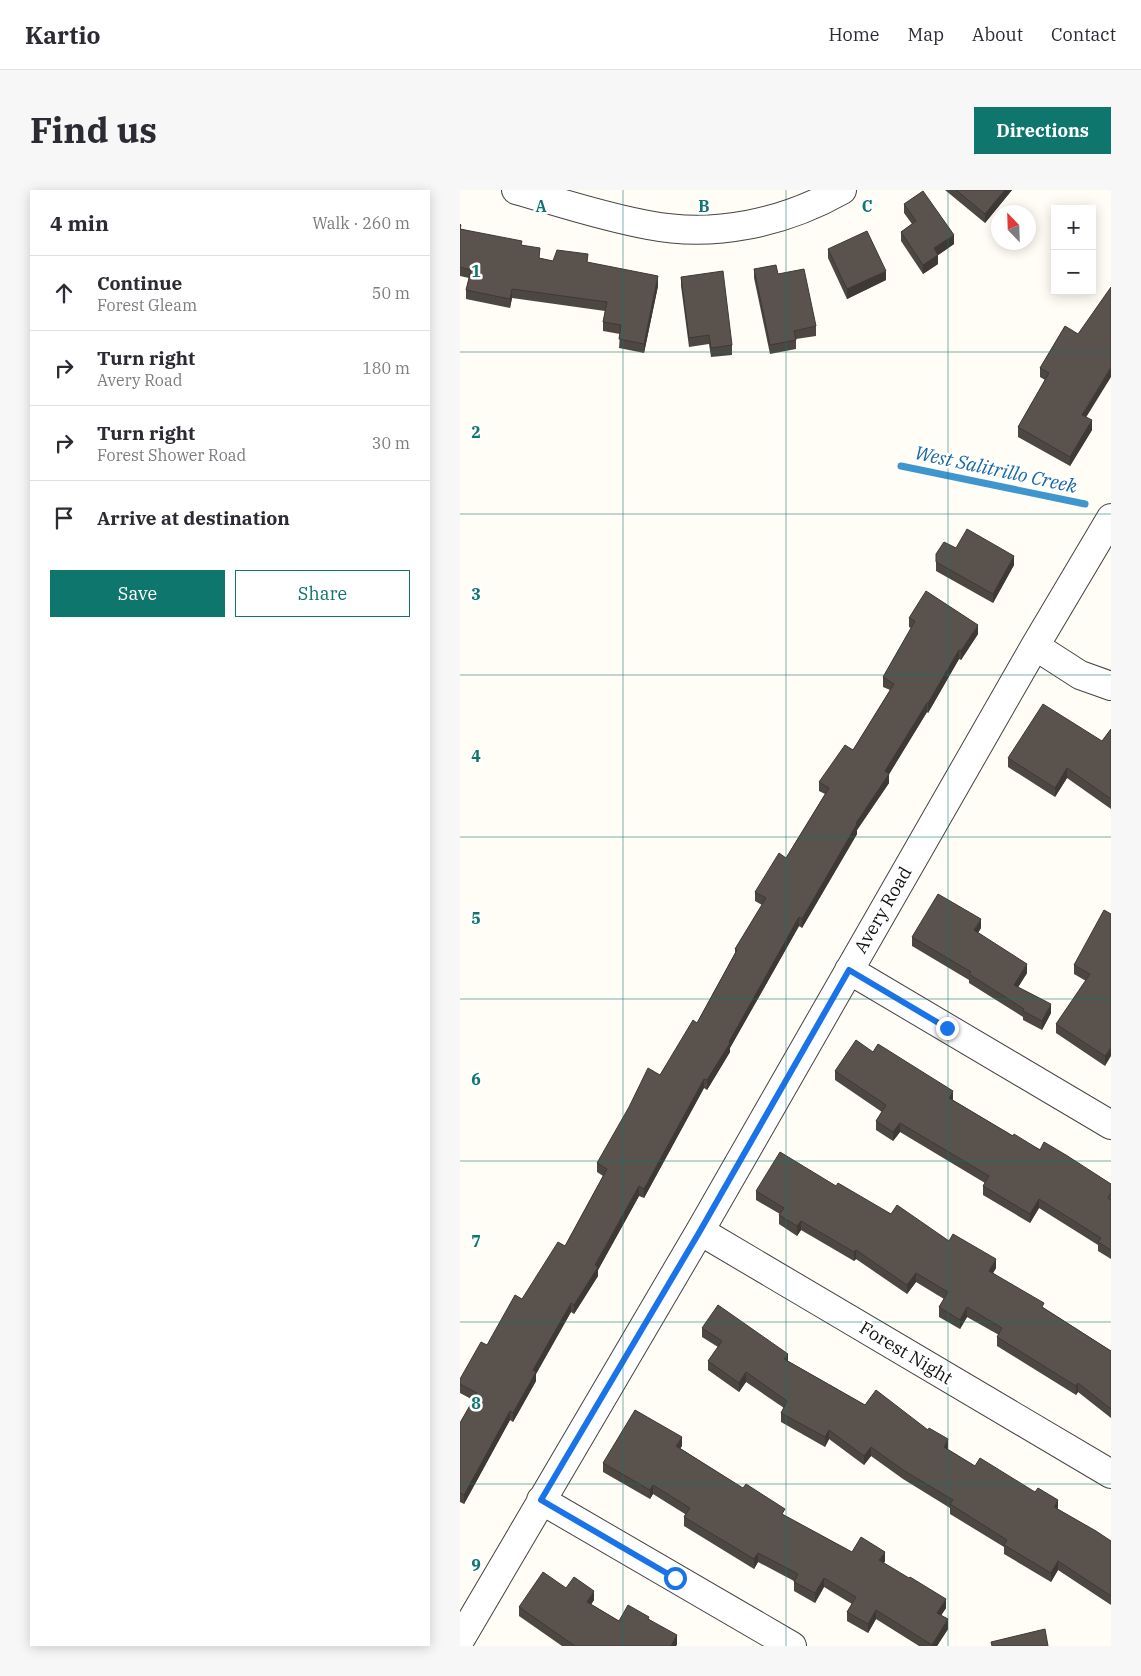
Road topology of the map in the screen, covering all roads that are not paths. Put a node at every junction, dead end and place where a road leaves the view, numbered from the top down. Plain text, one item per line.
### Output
1 (516, 190) edge
2 (842, 190) edge
3 (1111, 518) edge
4 (1035, 646) junction
5 (1111, 686) edge
6 (849, 970) junction
7 (1111, 1125) edge
8 (700, 1231) junction
9 (1111, 1474) edge
10 (541, 1500) junction
11 (460, 1640) edge
12 (792, 1646) edge

1 - 2 street
3 - 4 street, Avery Road
4 - 5 street
4 - 6 street, Avery Road
6 - 7 street
6 - 8 street, Avery Road
8 - 9 street, Forest Night
8 - 10 street, Avery Road
10 - 11 street, Avery Road
10 - 12 street

